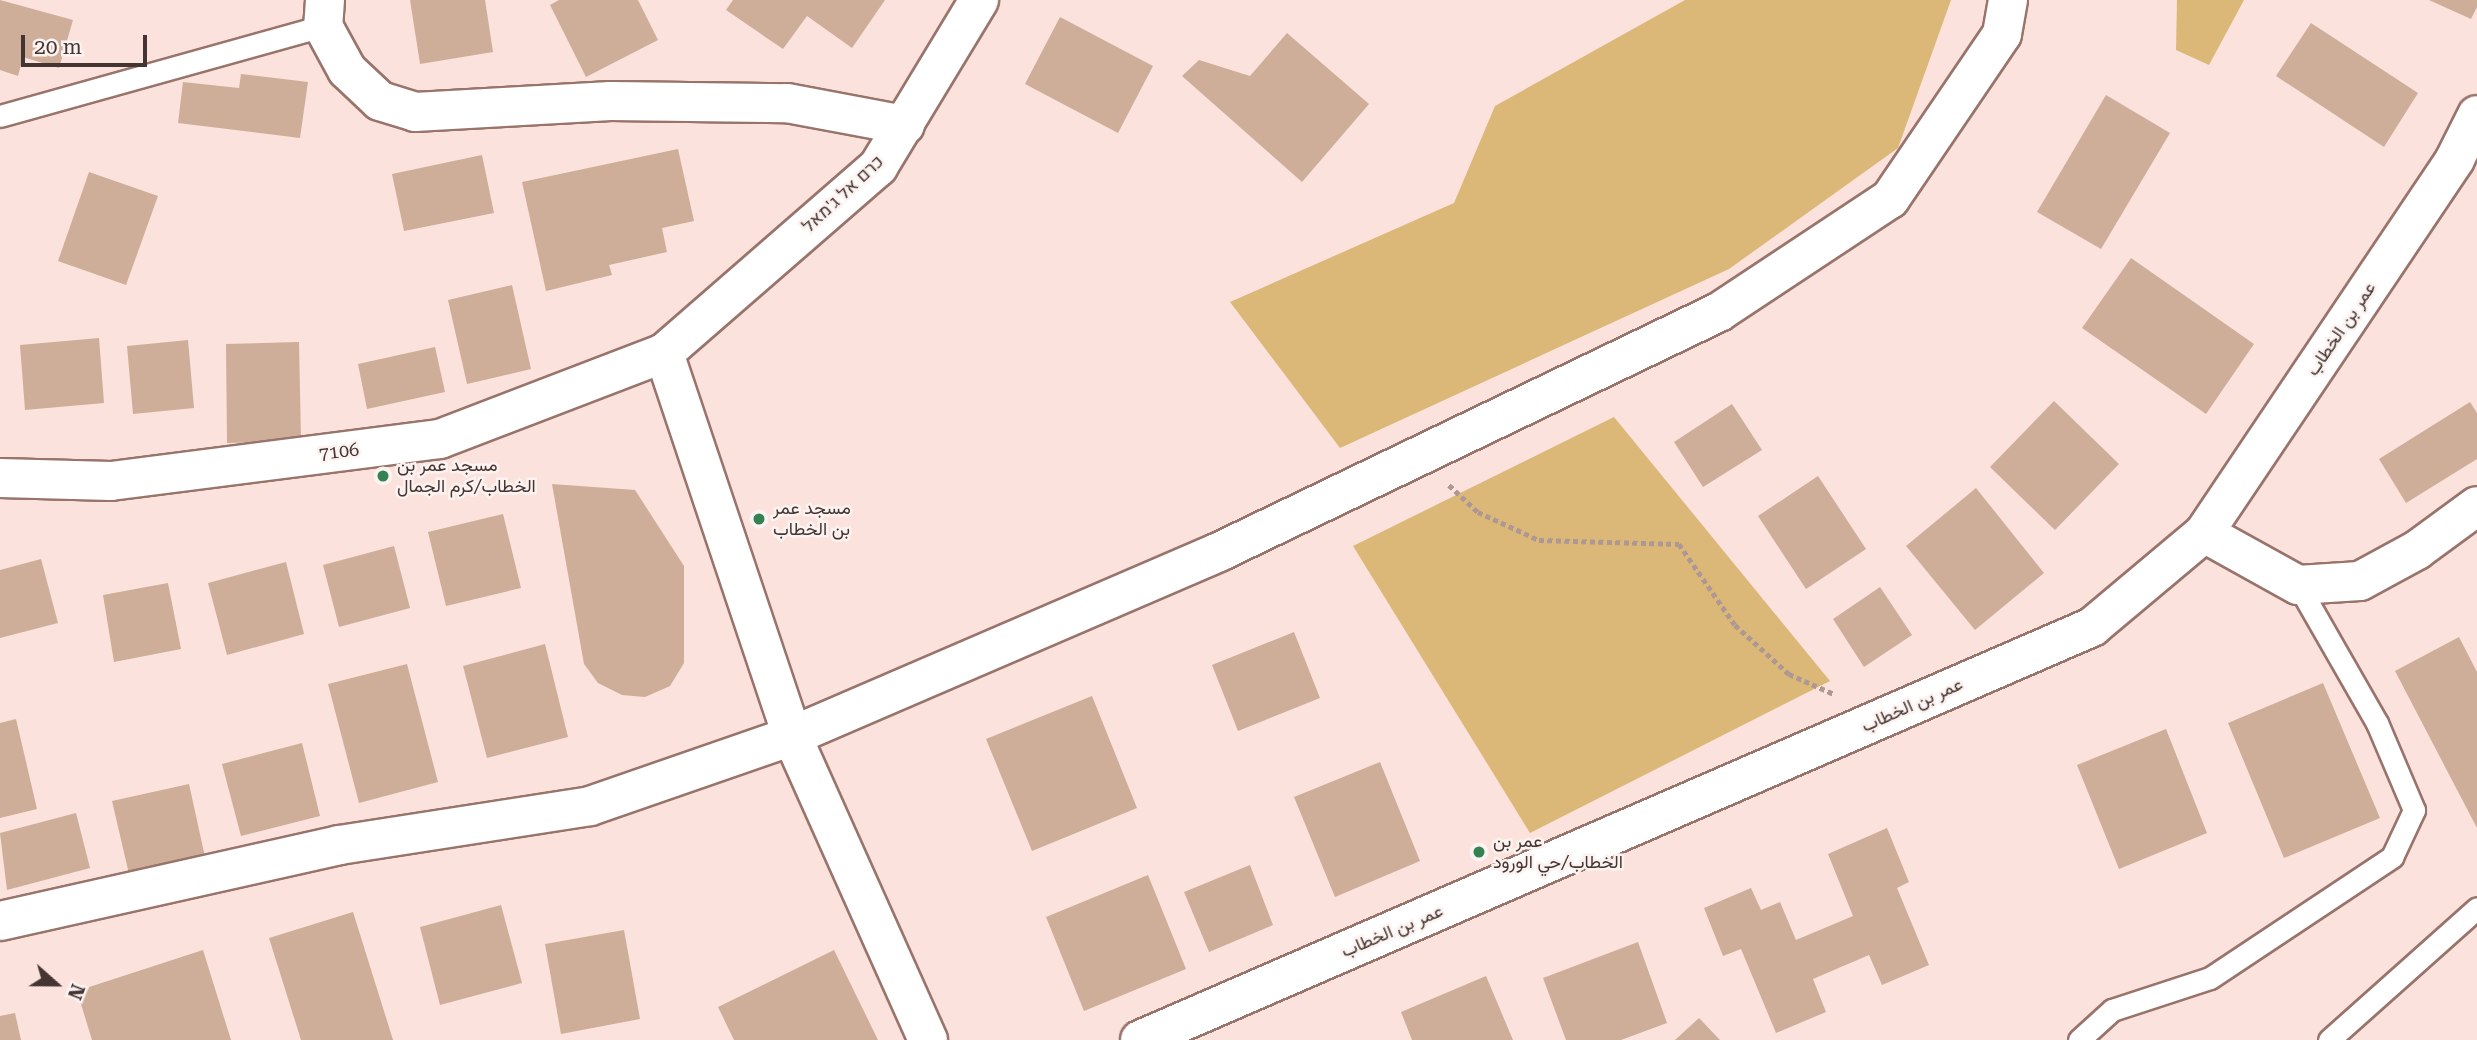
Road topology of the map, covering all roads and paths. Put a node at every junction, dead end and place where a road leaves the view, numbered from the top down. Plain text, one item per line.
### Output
1 (979, 0) edge
2 (2008, 0) edge
3 (324, 13) edge
4 (2477, 115) edge
5 (0, 116) edge
6 (905, 125) junction
7 (2466, 164) edge
8 (664, 353) junction
9 (1418, 456) junction
10 (0, 478) edge
11 (2477, 506) edge
12 (2204, 533) junction
13 (2298, 585) junction
14 (1886, 717) junction
15 (792, 736) junction
16 (2477, 908) edge
17 (0, 921) edge
18 (928, 1040) edge
19 (1140, 1040) edge
20 (2079, 1040) edge
21 (2329, 1040) edge

1 - 6 street, כרם אל ג'מאל
2 - 9 street
3 - 5 lane
3 - 6 street
4 - 7 street, عمر بن الخطاب
6 - 8 street, כרם אל ג'מאל
7 - 12 street, عمر بن الخطاب
8 - 10 street, 7106
8 - 15 street
9 - 14 path
9 - 15 street
11 - 13 street
12 - 13 street
12 - 14 street, عمر بن الخطاب
13 - 20 lane
14 - 19 street, عمر بن الخطاب
15 - 17 street
15 - 18 street
16 - 21 lane

